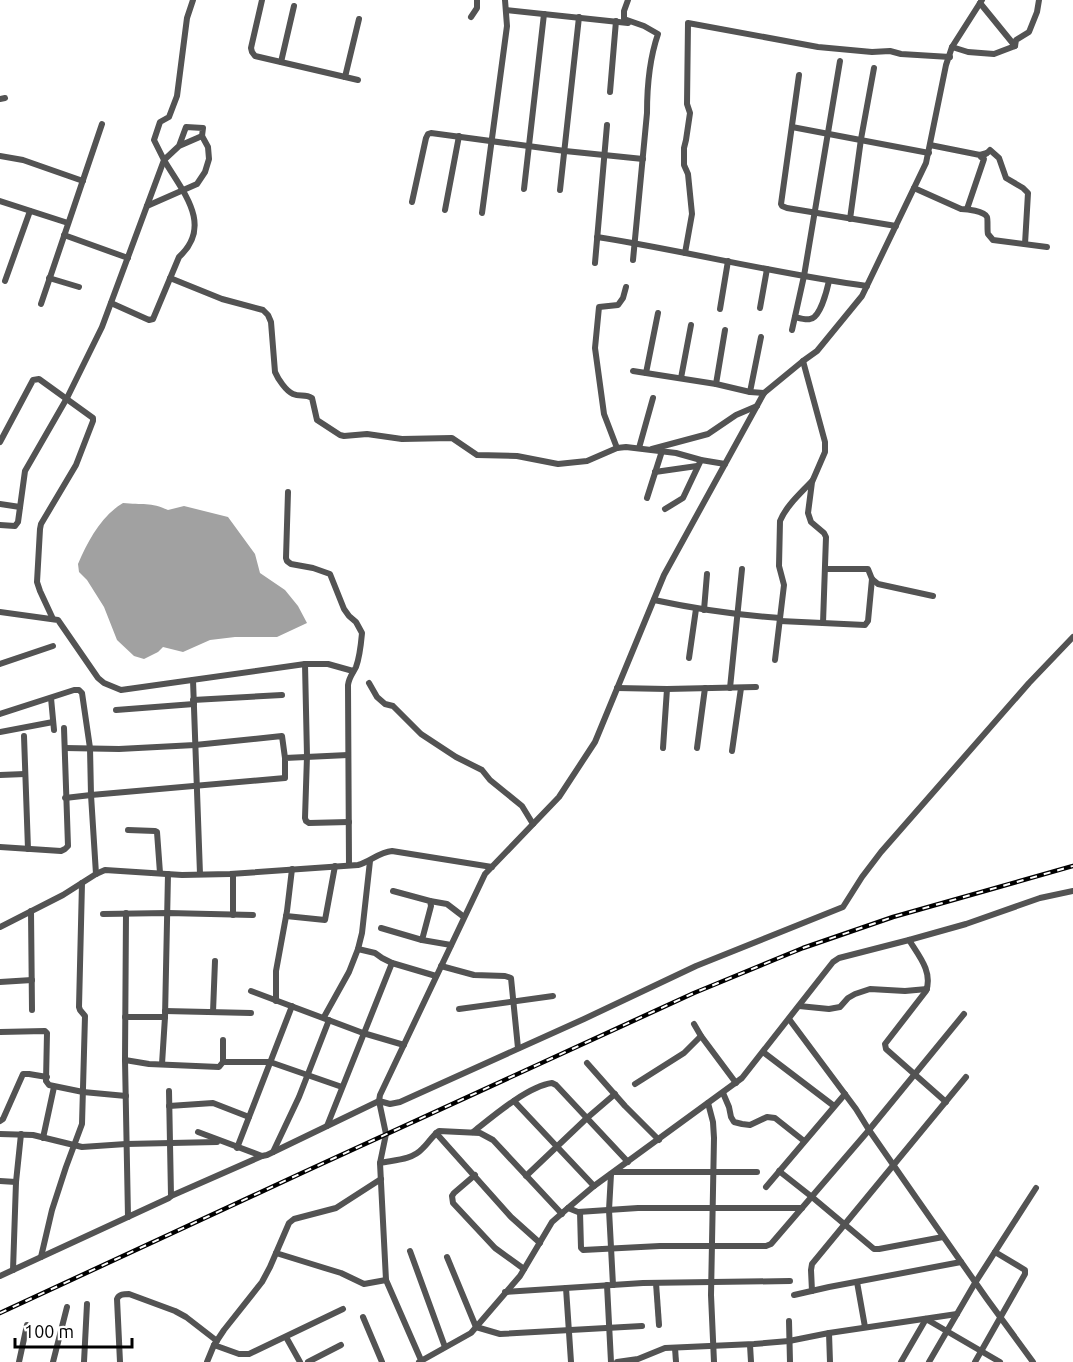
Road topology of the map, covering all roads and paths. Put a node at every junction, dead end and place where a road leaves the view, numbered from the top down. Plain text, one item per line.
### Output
1 (194, 0) edge
2 (262, 0) edge
3 (477, 0) edge
4 (505, 0) edge
5 (628, 0) edge
6 (1039, 0) edge
7 (981, 1) edge
8 (294, 6) dead end
9 (506, 10) junction
10 (544, 14) junction
11 (471, 17) dead end
12 (579, 17) junction
13 (358, 20) dead end
14 (616, 21) junction
15 (644, 26) junction
16 (1015, 46) junction
17 (952, 47) junction
18 (950, 57) junction
19 (840, 60) dead end
20 (281, 62) junction
21 (874, 68) dead end
22 (799, 75) dead end
23 (345, 77) junction
24 (358, 80) dead end
25 (610, 92) dead end
26 (102, 124) dead end
27 (607, 125) dead end
28 (792, 127) junction
29 (827, 134) junction
30 (202, 136) junction
31 (459, 136) junction
32 (861, 139) junction
33 (492, 141) junction
34 (930, 145) junction
35 (179, 146) junction
36 (529, 146) junction
37 (565, 151) junction
38 (928, 153) junction
39 (987, 153) junction
40 (604, 154) junction
41 (0, 156) edge
42 (643, 159) junction
43 (164, 160) junction
44 (82, 181) junction
45 (914, 188) junction
46 (524, 189) dead end
47 (182, 190) junction
48 (560, 190) dead end
49 (0, 201) edge
50 (412, 202) dead end
51 (147, 207) junction
52 (967, 209) junction
53 (445, 210) dead end
54 (30, 211) junction
55 (814, 212) junction
56 (482, 213) dead end
57 (850, 219) junction
58 (68, 223) junction
59 (896, 226) junction
60 (64, 235) junction
61 (597, 237) junction
62 (635, 243) junction
63 (1025, 244) junction
64 (1047, 247) dead end
65 (685, 253) junction
66 (128, 258) junction
67 (633, 260) dead end
68 (728, 261) junction
69 (595, 263) dead end
70 (767, 269) junction
71 (804, 276) junction
72 (50, 278) junction
73 (170, 278) junction
74 (5, 281) dead end
75 (829, 281) junction
76 (867, 286) junction
77 (79, 287) dead end
78 (626, 287) dead end
79 (111, 303) junction
80 (41, 304) dead end
81 (760, 308) dead end
82 (720, 309) dead end
83 (658, 314) dead end
84 (795, 317) junction
85 (691, 325) dead end
86 (725, 330) dead end
87 (792, 330) dead end
88 (761, 337) dead end
89 (803, 361) junction
90 (633, 371) dead end
91 (646, 373) junction
92 (681, 378) junction
93 (716, 384) junction
94 (750, 392) junction
95 (764, 393) junction
96 (67, 398) junction
97 (653, 398) dead end
98 (757, 406) junction
99 (0, 442) edge
100 (617, 448) junction
101 (639, 448) junction
102 (649, 450) junction
103 (662, 451) junction
104 (699, 463) junction
105 (725, 464) junction
106 (655, 472) junction
107 (813, 480) junction
108 (288, 492) dead end
109 (647, 498) dead end
110 (0, 504) edge
111 (20, 507) junction
112 (665, 509) dead end
113 (0, 525) edge
114 (742, 569) dead end
115 (825, 569) junction
116 (707, 574) dead end
117 (872, 579) junction
118 (933, 596) dead end
119 (654, 600) junction
120 (700, 609) junction
121 (0, 612) edge
122 (738, 615) junction
123 (53, 619) junction
124 (780, 620) junction
125 (823, 623) junction
126 (1073, 637) edge
127 (53, 646) dead end
128 (689, 657) dead end
129 (775, 660) dead end
130 (0, 664) edge
131 (305, 664) junction
132 (353, 671) junction
133 (193, 680) junction
134 (369, 682) dead end
135 (756, 687) dead end
136 (617, 688) junction
137 (705, 688) junction
138 (730, 688) junction
139 (741, 688) junction
140 (667, 689) junction
141 (282, 695) dead end
142 (51, 698) junction
143 (194, 702) junction
144 (116, 710) dead end
145 (0, 714) edge
146 (53, 722) junction
147 (64, 728) dead end
148 (54, 730) dead end
149 (0, 732) edge
150 (24, 736) dead end
151 (195, 745) junction
152 (65, 748) junction
153 (90, 748) junction
154 (663, 748) dead end
155 (697, 748) dead end
156 (732, 752) dead end
157 (348, 755) junction
158 (306, 756) junction
159 (285, 758) junction
160 (26, 774) junction
161 (0, 775) edge
162 (197, 785) junction
163 (91, 795) junction
164 (65, 798) junction
165 (349, 822) junction
166 (533, 824) junction
167 (128, 830) dead end
168 (0, 847) edge
169 (28, 849) junction
170 (370, 861) junction
171 (349, 865) junction
172 (335, 866) junction
173 (492, 867) junction
174 (292, 869) junction
175 (160, 873) junction
176 (96, 874) junction
177 (168, 874) junction
178 (200, 874) junction
179 (233, 874) junction
180 (82, 883) junction
181 (393, 891) dead end
182 (1073, 891) edge
183 (430, 901) junction
184 (31, 911) junction
185 (168, 913) junction
186 (103, 914) dead end
187 (126, 914) junction
188 (233, 915) junction
189 (253, 915) dead end
190 (286, 916) junction
191 (464, 917) junction
192 (0, 927) edge
193 (381, 928) dead end
194 (422, 940) junction
195 (909, 940) junction
196 (451, 945) junction
197 (358, 949) junction
198 (215, 960) dead end
199 (392, 963) junction
200 (441, 966) junction
201 (436, 976) junction
202 (32, 980) junction
203 (0, 982) edge
204 (927, 989) junction
205 (251, 991) dead end
206 (553, 996) dead end
207 (276, 1000) junction
208 (513, 1002) junction
209 (292, 1006) junction
210 (799, 1006) junction
211 (459, 1009) dead end
212 (32, 1010) dead end
213 (213, 1012) junction
214 (251, 1013) dead end
215 (165, 1014) junction
216 (964, 1014) dead end
217 (124, 1017) junction
218 (327, 1019) junction
219 (789, 1019) junction
220 (694, 1024) dead end
221 (0, 1032) edge
222 (363, 1033) junction
223 (701, 1036) junction
224 (223, 1040) dead end
225 (404, 1045) junction
226 (518, 1048) junction
227 (763, 1052) junction
228 (125, 1060) junction
229 (223, 1062) junction
230 (270, 1062) junction
231 (587, 1063) dead end
232 (162, 1064) junction
233 (915, 1074) junction
234 (308, 1076) junction
235 (47, 1077) junction
236 (966, 1077) dead end
237 (736, 1083) junction
238 (635, 1084) dead end
239 (54, 1087) junction
240 (342, 1087) junction
241 (169, 1091) dead end
242 (83, 1092) junction
243 (723, 1093) junction
244 (615, 1094) junction
245 (845, 1094) junction
246 (126, 1096) junction
247 (379, 1101) junction
248 (514, 1101) junction
249 (946, 1102) junction
250 (708, 1103) junction
251 (169, 1106) junction
252 (834, 1106) junction
253 (249, 1118) junction
254 (587, 1118) junction
255 (0, 1121) edge
256 (326, 1127) junction
257 (869, 1130) junction
258 (198, 1132) dead end
259 (472, 1132) junction
260 (436, 1133) junction
261 (0, 1134) edge
262 (21, 1134) junction
263 (43, 1138) junction
264 (659, 1140) junction
265 (804, 1141) junction
266 (222, 1142) junction
267 (170, 1143) junction
268 (126, 1144) junction
269 (75, 1145) junction
270 (557, 1146) junction
271 (237, 1148) junction
272 (273, 1152) junction
273 (262, 1156) junction
274 (628, 1162) junction
275 (380, 1164) junction
276 (894, 1165) junction
277 (714, 1171) junction
278 (779, 1171) junction
279 (757, 1172) dead end
280 (613, 1173) junction
281 (475, 1175) junction
282 (526, 1176) junction
283 (381, 1179) junction
284 (0, 1181) edge
285 (16, 1182) junction
286 (594, 1186) junction
287 (766, 1187) dead end
288 (1036, 1188) dead end
289 (171, 1196) junction
290 (812, 1197) junction
291 (568, 1208) junction
292 (713, 1208) junction
293 (802, 1208) junction
294 (609, 1210) junction
295 (580, 1212) junction
296 (562, 1214) junction
297 (128, 1217) junction
298 (844, 1224) junction
299 (943, 1237) junction
300 (540, 1243) junction
301 (712, 1246) junction
302 (611, 1249) junction
303 (410, 1251) dead end
304 (995, 1252) junction
305 (276, 1253) junction
306 (41, 1257) junction
307 (447, 1257) dead end
308 (961, 1262) junction
309 (524, 1269) junction
310 (13, 1270) junction
311 (0, 1276) edge
312 (386, 1280) junction
313 (790, 1281) dead end
314 (712, 1282) junction
315 (857, 1282) junction
316 (656, 1283) junction
317 (975, 1283) junction
318 (610, 1285) junction
319 (566, 1288) junction
320 (812, 1291) junction
321 (505, 1292) junction
322 (794, 1295) dead end
323 (87, 1304) dead end
324 (67, 1307) dead end
325 (343, 1310) dead end
326 (957, 1314) junction
327 (363, 1317) dead end
328 (1000, 1317) junction
329 (926, 1319) junction
330 (789, 1321) dead end
331 (27, 1325) dead end
332 (659, 1325) dead end
333 (642, 1326) dead end
334 (476, 1327) junction
335 (865, 1328) junction
336 (609, 1329) junction
337 (569, 1330) junction
338 (947, 1331) junction
339 (830, 1333) junction
340 (286, 1337) junction
341 (789, 1341) junction
342 (216, 1343) junction
343 (341, 1345) dead end
344 (750, 1345) junction
345 (713, 1346) junction
346 (446, 1347) junction
347 (675, 1348) junction
348 (981, 1351) junction
349 (1030, 1360) edge
350 (420, 1361) edge
351 (19, 1362) edge
352 (53, 1362) edge
353 (84, 1362) edge
354 (120, 1362) edge
355 (207, 1362) edge
356 (300, 1362) edge
357 (308, 1362) edge
358 (382, 1362) edge
359 (571, 1362) edge
360 (611, 1362) edge
361 (617, 1362) edge
362 (676, 1362) edge
363 (714, 1362) edge
364 (751, 1362) edge
365 (790, 1362) edge
366 (830, 1362) edge
367 (901, 1362) edge
368 (929, 1362) edge
369 (975, 1362) edge
370 (1000, 1362) edge

1 - 43 street
2 - 20 street
3 - 11 street
4 - 9 street
5 - 15 street
6 - 16 street
7 - 16 street
7 - 17 street
8 - 20 street
9 - 10 street
9 - 33 street
10 - 12 street
10 - 36 street
12 - 14 street
12 - 37 street
13 - 23 street
14 - 15 street
14 - 25 street
15 - 42 street
16 - 17 street
17 - 18 street
18 - 34 street
18 - 65 street
19 - 29 street
20 - 23 street
21 - 32 street
22 - 28 street
23 - 24 street
26 - 44 street
27 - 40 street
28 - 29 street
28 - 55 street
29 - 32 street
29 - 55 street
30 - 35 street
30 - 35 street
30 - 47 street
31 - 33 street
31 - 50 street
31 - 53 street
32 - 38 street
32 - 57 street
33 - 36 street
33 - 56 street
34 - 38 street
34 - 39 street
35 - 43 street
36 - 37 street
36 - 46 street
37 - 40 street
37 - 48 street
38 - 45 street
39 - 52 street
39 - 63 street
40 - 42 street
40 - 61 street
41 - 44 street
42 - 62 street
43 - 47 street
43 - 51 street
44 - 58 street
45 - 52 street
45 - 59 street
47 - 51 street
47 - 73 street
49 - 54 street
51 - 66 street
52 - 63 street
54 - 58 street
54 - 74 street
55 - 57 street
55 - 71 street
57 - 59 street
58 - 60 street
59 - 76 street
60 - 66 street
60 - 72 street
61 - 62 street
61 - 69 street
62 - 65 street
62 - 67 street
63 - 64 street
65 - 68 street
66 - 79 street
68 - 70 street
68 - 82 street
70 - 71 street
70 - 81 street
71 - 75 street
71 - 84 street
72 - 77 street
72 - 80 street
73 - 79 street
73 - 100 street
75 - 76 street
75 - 84 street
76 - 89 street
78 - 100 street
79 - 96 street
83 - 91 street
84 - 87 street
85 - 92 street
86 - 93 street
88 - 94 street
89 - 95 street
89 - 107 street
90 - 91 street
91 - 92 street
92 - 93 street
93 - 94 street
94 - 95 street
95 - 98 street
96 - 99 street
96 - 111 street
96 - 123 street
97 - 101 street
98 - 102 street
98 - 105 street
100 - 101 street
101 - 102 street
102 - 103 street
103 - 104 street
103 - 106 street
104 - 105 street
104 - 106 street
104 - 112 street
105 - 119 street
106 - 109 street
107 - 115 street
107 - 124 street
108 - 132 street
110 - 111 street
111 - 113 street
114 - 122 street
115 - 117 street
115 - 125 street
116 - 120 street
117 - 118 street
117 - 125 street
119 - 120 street
119 - 136 street
120 - 122 street
120 - 128 street
121 - 123 street
122 - 124 street
122 - 138 street
123 - 133 street
124 - 125 street
124 - 129 street
126 - 226 street
127 - 130 street
131 - 132 street
131 - 133 street
131 - 158 street
132 - 157 street
133 - 143 street
134 - 166 street
135 - 139 street
136 - 140 street
136 - 166 street
137 - 138 street
137 - 140 street
137 - 155 street
138 - 139 street
139 - 156 street
140 - 154 street
141 - 143 street
142 - 145 street
142 - 146 street
142 - 153 street
143 - 144 street
143 - 151 street
146 - 148 street
146 - 149 street
147 - 152 street
150 - 160 street
151 - 153 street
151 - 159 street
151 - 162 street
152 - 153 street
152 - 164 street
153 - 163 street
157 - 158 street
157 - 165 street
158 - 159 street
158 - 165 street
159 - 162 street
160 - 161 street
160 - 169 street
162 - 163 street
162 - 178 street
163 - 164 street
163 - 176 street
164 - 169 street
165 - 171 street
166 - 173 street
167 - 175 street
168 - 169 street
170 - 171 street
170 - 173 street
170 - 197 street
171 - 172 street
172 - 174 street
172 - 190 street
173 - 191 street
174 - 179 street
174 - 190 street
175 - 176 street
175 - 177 street
176 - 180 street
177 - 178 street
177 - 185 street
178 - 179 street
179 - 188 street
180 - 184 street
180 - 242 street
181 - 183 street
182 - 195 street
183 - 191 street
183 - 194 street
184 - 192 street
184 - 202 street
185 - 187 street
185 - 188 street
185 - 215 street
186 - 187 street
187 - 217 street
188 - 189 street
190 - 207 street
191 - 196 street
193 - 194 street
194 - 196 street
195 - 204 street
195 - 210 street
196 - 200 street
197 - 199 street
197 - 218 street
198 - 213 street
199 - 201 street
199 - 222 street
200 - 201 street
200 - 208 street
201 - 225 street
202 - 203 street
202 - 212 street
204 - 210 street
204 - 233 street
205 - 207 street
206 - 208 street
207 - 209 street
208 - 211 street
208 - 226 street
209 - 218 street
209 - 230 street
210 - 219 street
213 - 214 street
213 - 215 street
215 - 217 street
215 - 232 street
216 - 233 street
217 - 228 street
218 - 222 street
218 - 234 street
219 - 227 street
219 - 245 street
220 - 223 street
221 - 235 street
222 - 225 street
222 - 240 street
223 - 237 street
223 - 238 street
224 - 229 street
225 - 247 street
226 - 247 street
227 - 237 street
227 - 252 street
228 - 232 street
228 - 246 street
229 - 230 street
229 - 232 street
230 - 234 street
230 - 253 street
231 - 244 street
233 - 249 street
233 - 257 street
234 - 240 street
234 - 272 street
235 - 239 street
235 - 255 street
236 - 249 street
237 - 243 street
239 - 242 street
239 - 263 street
240 - 256 street
241 - 251 street
242 - 246 street
242 - 269 street
243 - 250 street
243 - 265 street
244 - 254 street
244 - 264 street
245 - 252 street
245 - 257 street
246 - 268 street
247 - 256 street
247 - 275 street
248 - 254 street
248 - 259 street
248 - 270 street
249 - 276 street
250 - 264 street
250 - 277 street
251 - 253 street
251 - 267 street
252 - 265 street
253 - 271 street
254 - 270 street
254 - 274 street
256 - 272 street
257 - 276 street
257 - 290 street
258 - 266 street
259 - 260 street
259 - 282 street
260 - 275 street
260 - 281 street
261 - 262 street
262 - 263 street
262 - 285 street
263 - 269 street
264 - 274 street
265 - 278 street
266 - 267 street
266 - 271 street
267 - 268 street
267 - 289 street
268 - 269 street
268 - 297 street
269 - 306 street
270 - 282 street
270 - 286 street
271 - 273 street
272 - 273 street
273 - 289 street
274 - 280 street
275 - 283 street
276 - 298 street
276 - 299 street
277 - 279 street
277 - 280 street
277 - 292 street
278 - 287 street
278 - 290 street
280 - 286 street
280 - 294 street
281 - 300 street
281 - 309 street
282 - 296 street
283 - 305 street
283 - 312 street
284 - 285 street
285 - 310 street
286 - 291 street
288 - 304 street
289 - 297 street
290 - 293 street
290 - 298 street
291 - 295 street
291 - 296 street
292 - 293 street
292 - 294 street
292 - 301 street
293 - 301 street
294 - 295 street
294 - 302 street
295 - 302 street
296 - 300 street
297 - 306 street
298 - 299 street
298 - 320 street
299 - 308 street
300 - 309 street
301 - 302 street
301 - 314 street
302 - 318 street
303 - 346 street
304 - 317 street
304 - 328 street
305 - 312 street
305 - 342 street
306 - 310 street
307 - 334 street
308 - 315 street
308 - 317 street
309 - 321 street
310 - 311 street
312 - 350 street
313 - 314 street
314 - 316 street
314 - 345 street
315 - 320 street
315 - 335 street
316 - 318 street
316 - 332 street
317 - 326 street
317 - 328 street
318 - 319 street
318 - 336 street
319 - 321 street
319 - 337 street
320 - 322 street
321 - 334 street
323 - 353 street
324 - 352 street
325 - 340 street
326 - 329 street
326 - 338 street
327 - 358 street
328 - 348 street
328 - 349 street
329 - 335 street
329 - 338 street
329 - 367 street
330 - 341 street
331 - 351 street
333 - 336 street
334 - 337 street
334 - 346 street
335 - 339 street
336 - 337 street
336 - 360 street
337 - 359 street
338 - 348 street
338 - 368 street
339 - 341 street
339 - 366 street
340 - 342 street
340 - 356 street
341 - 344 street
341 - 365 street
342 - 354 street
342 - 355 street
343 - 357 street
344 - 345 street
344 - 364 street
345 - 347 street
345 - 363 street
346 - 350 street
347 - 361 street
347 - 362 street
348 - 369 street
348 - 370 street

